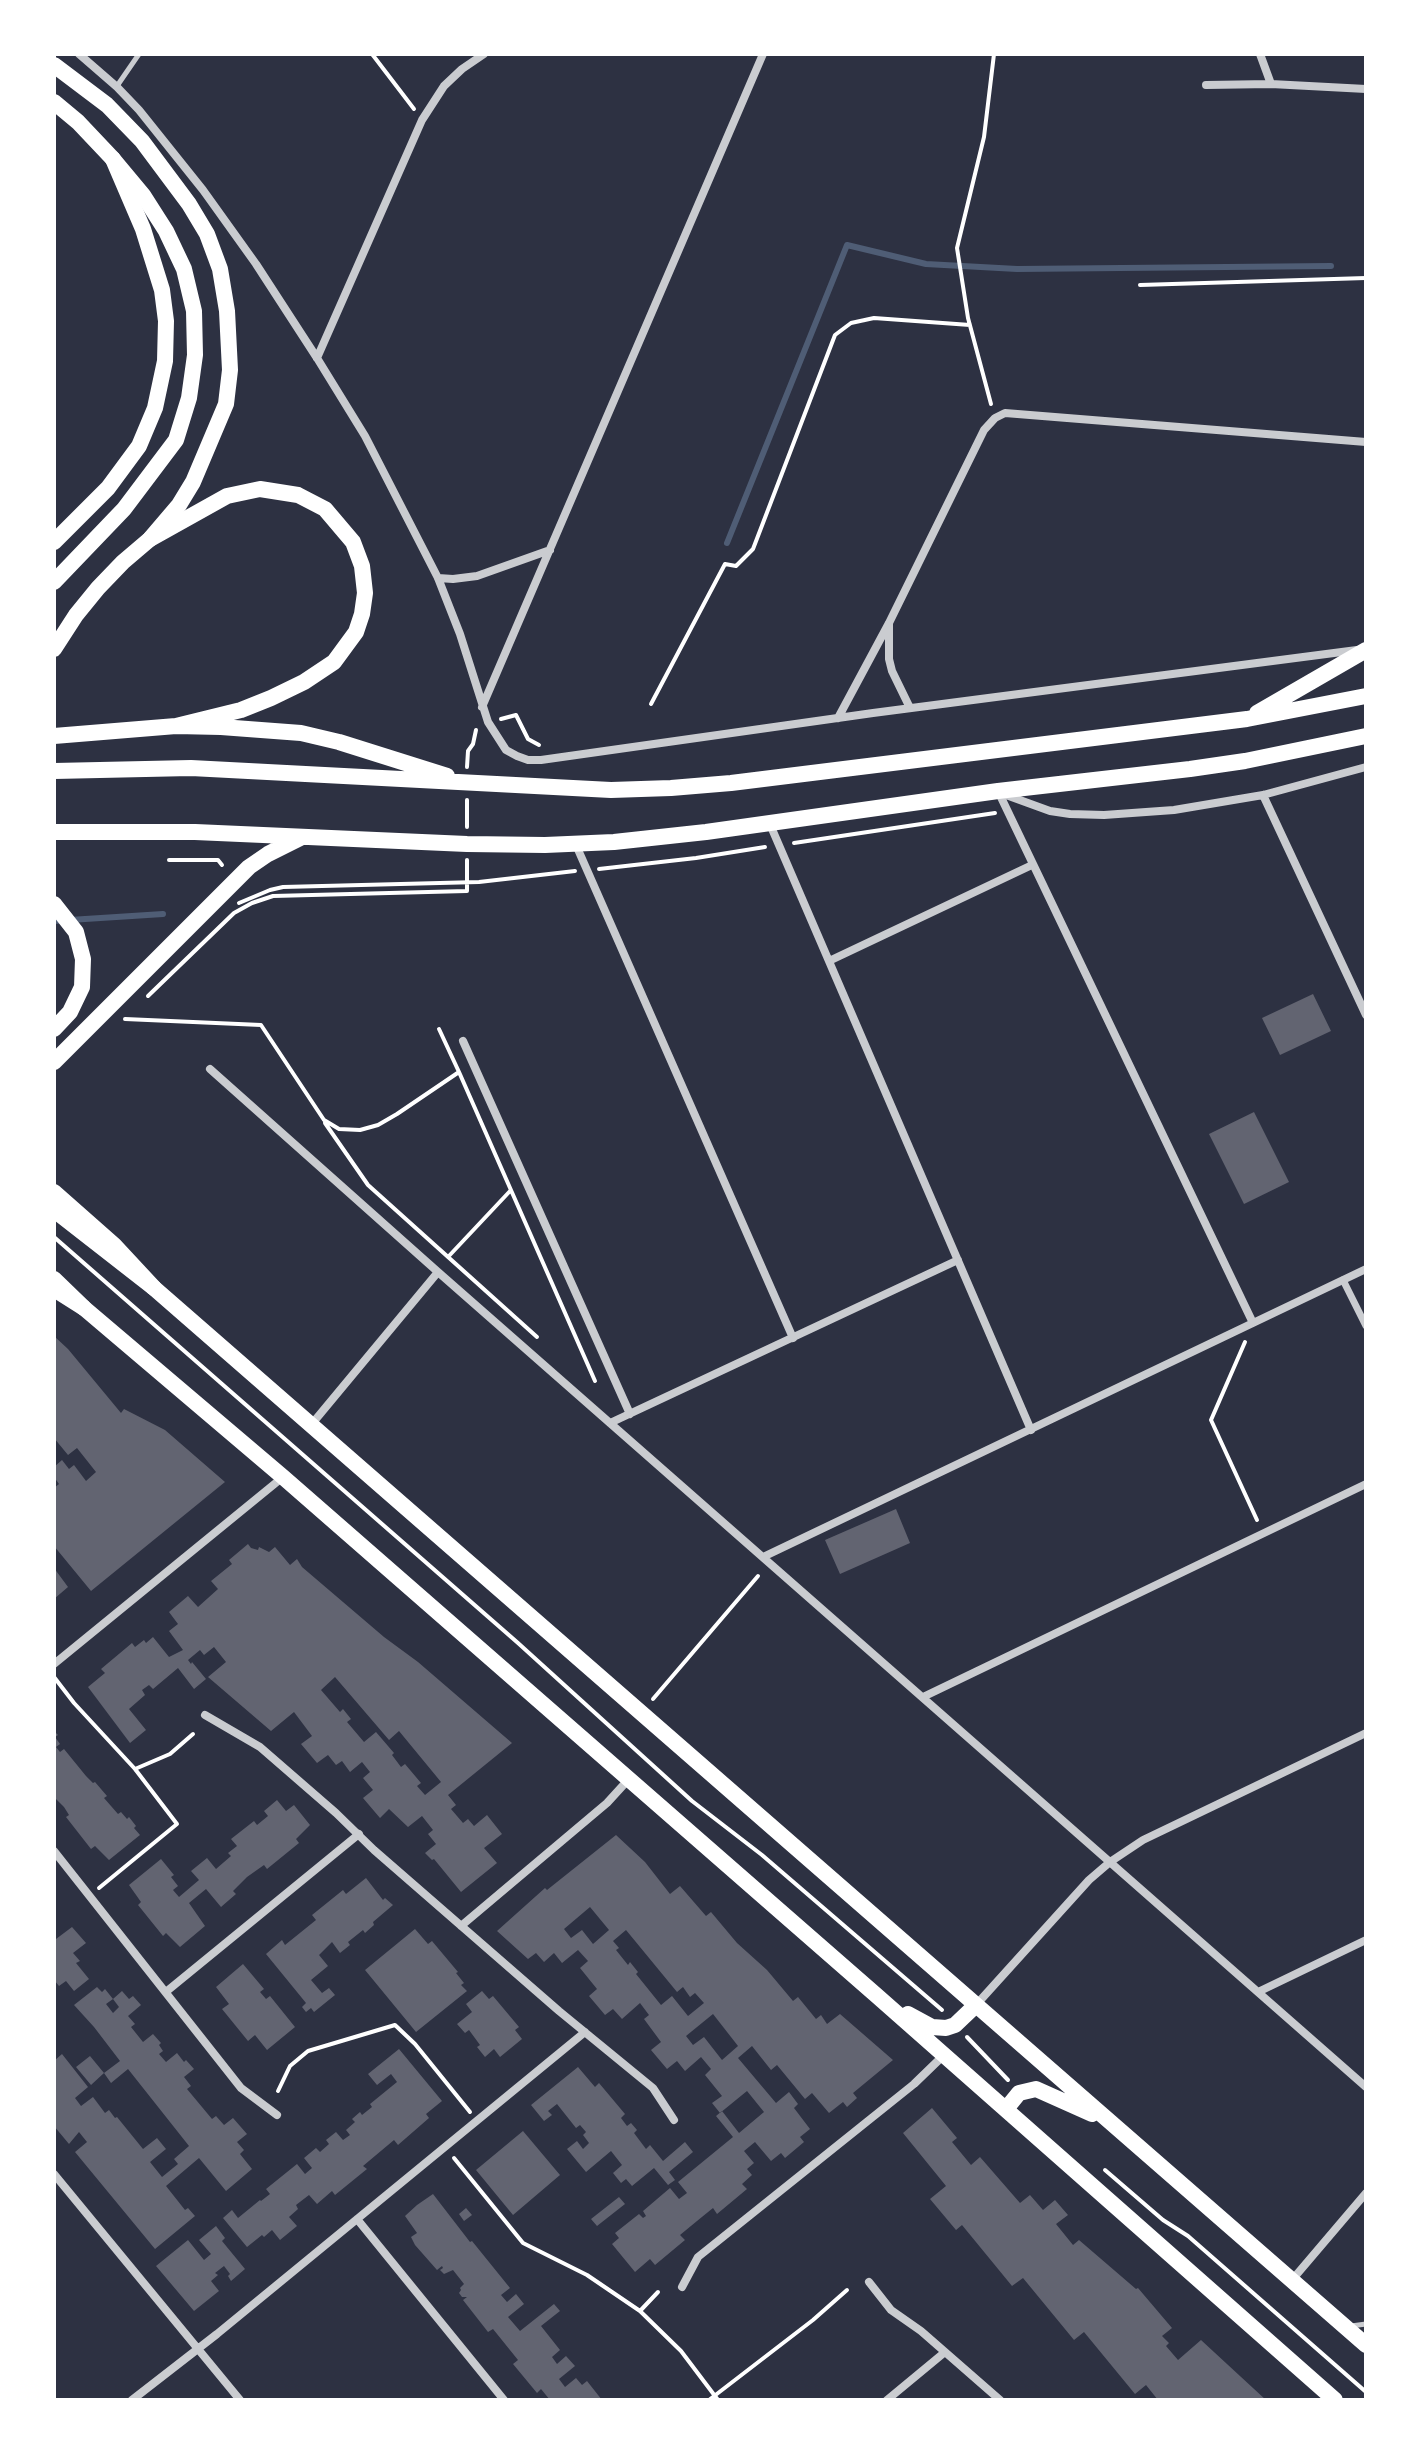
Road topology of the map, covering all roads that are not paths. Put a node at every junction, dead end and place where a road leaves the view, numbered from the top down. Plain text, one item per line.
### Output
1 (79, 54) edge
2 (97, 54) edge
3 (139, 54) edge
4 (484, 54) edge
5 (763, 54) edge
6 (1260, 54) edge
7 (91, 63) junction
8 (54, 65) edge
9 (1271, 84) junction
10 (1206, 85) dead end
11 (117, 87) junction
12 (1366, 89) edge
13 (54, 102) edge
14 (113, 159) junction
15 (317, 358) junction
16 (1366, 442) edge
17 (150, 539) junction
18 (54, 542) edge
19 (550, 550) junction
20 (438, 578) junction
21 (54, 582) edge
22 (889, 623) junction
23 (54, 649) edge
24 (1366, 649) edge
25 (1366, 696) edge
26 (482, 708) junction
27 (910, 708) junction
28 (838, 718) junction
29 (1247, 719) junction
30 (176, 726) junction
31 (54, 736) edge
32 (1366, 736) edge
33 (1366, 767) edge
34 (54, 771) edge
35 (468, 783) junction
36 (998, 791) junction
37 (1263, 795) junction
38 (769, 822) junction
39 (54, 832) edge
40 (307, 836) junction
41 (576, 845) junction
42 (1032, 865) junction
43 (57, 907) edge
44 (829, 961) junction
45 (1366, 1015) edge
46 (54, 1029) edge
47 (463, 1041) dead end
48 (54, 1062) edge
49 (210, 1069) dead end
50 (54, 1192) edge
51 (54, 1210) edge
52 (958, 1260) junction
53 (1366, 1269) edge
54 (438, 1272) junction
55 (54, 1279) edge
56 (1343, 1280) junction
57 (154, 1288) junction
58 (54, 1289) edge
59 (84, 1308) junction
60 (1253, 1323) junction
61 (1366, 1326) edge
62 (793, 1338) junction
63 (630, 1414) junction
64 (610, 1423) junction
65 (311, 1425) junction
66 (1031, 1430) junction
67 (283, 1477) junction
68 (1366, 1484) edge
69 (763, 1557) junction
70 (54, 1664) edge
71 (923, 1697) junction
72 (205, 1715) dead end
73 (1366, 1733) edge
74 (628, 1780) junction
75 (359, 1834) junction
76 (54, 1851) edge
77 (1110, 1862) junction
78 (461, 1926) junction
79 (1366, 1940) edge
80 (167, 1991) junction
81 (1258, 1992) junction
82 (876, 1995) junction
83 (976, 2005) junction
84 (585, 2032) junction
85 (944, 2055) junction
86 (1366, 2087) edge
87 (1006, 2109) junction
88 (277, 2115) dead end
89 (674, 2120) dead end
90 (1112, 2124) junction
91 (54, 2174) edge
92 (1366, 2193) edge
93 (357, 2219) junction
94 (1292, 2281) junction
95 (869, 2282) dead end
96 (682, 2287) dead end
97 (1366, 2324) edge
98 (1346, 2328) junction
99 (1366, 2345) edge
100 (197, 2349) junction
101 (945, 2352) junction
102 (132, 2400) edge
103 (240, 2400) edge
104 (504, 2400) edge
105 (887, 2400) edge
106 (1000, 2400) edge
107 (1335, 2400) edge

1 - 7 street
2 - 7 street
3 - 11 lane
4 - 15 street
5 - 19 street
6 - 9 street
7 - 11 street
8 - 17 main road
9 - 10 street
9 - 12 street
11 - 15 street
13 - 14 main road
14 - 18 main road
14 - 21 main road
15 - 20 street
16 - 22 street
17 - 23 main road
17 - 30 main road
19 - 20 street
19 - 26 street
20 - 26 street
22 - 27 street
22 - 28 street
24 - 27 street
24 - 29 main road
25 - 29 main road
26 - 28 street
27 - 28 street
29 - 35 main road
30 - 31 main road
30 - 35 main road
32 - 36 main road
33 - 37 street
34 - 35 main road
36 - 37 street
36 - 38 main road
36 - 42 street
37 - 45 street
38 - 41 main road
38 - 44 street
39 - 40 main road
40 - 41 main road
40 - 48 main road
41 - 62 street
42 - 44 street
42 - 60 street
43 - 46 main road
44 - 52 street
47 - 63 street
49 - 54 street
50 - 57 main road
51 - 57 main road
52 - 62 street
52 - 66 street
53 - 56 street
54 - 64 street
54 - 65 street
55 - 59 main road
56 - 60 street
56 - 61 street
57 - 65 main road
58 - 59 main road
59 - 67 main road
60 - 66 street
62 - 63 street
63 - 64 street
64 - 69 street
65 - 83 main road
66 - 69 street
67 - 70 street
67 - 74 main road
68 - 71 street
69 - 71 street
71 - 77 street
72 - 75 street
73 - 77 street
74 - 78 street
74 - 82 main road
75 - 78 street
75 - 80 street
76 - 80 street
77 - 81 street
77 - 83 street
78 - 84 street
79 - 81 street
80 - 88 street
81 - 86 street
82 - 83 main road
82 - 85 main road
83 - 90 main road
84 - 89 street
84 - 93 street
85 - 87 main road
85 - 96 street
87 - 90 main road
87 - 107 main road
90 - 94 main road
91 - 100 street
92 - 94 street
93 - 100 street
93 - 104 street
94 - 98 main road
95 - 101 street
97 - 98 lane
98 - 99 main road
100 - 102 street
100 - 103 street
101 - 105 street
101 - 106 street

